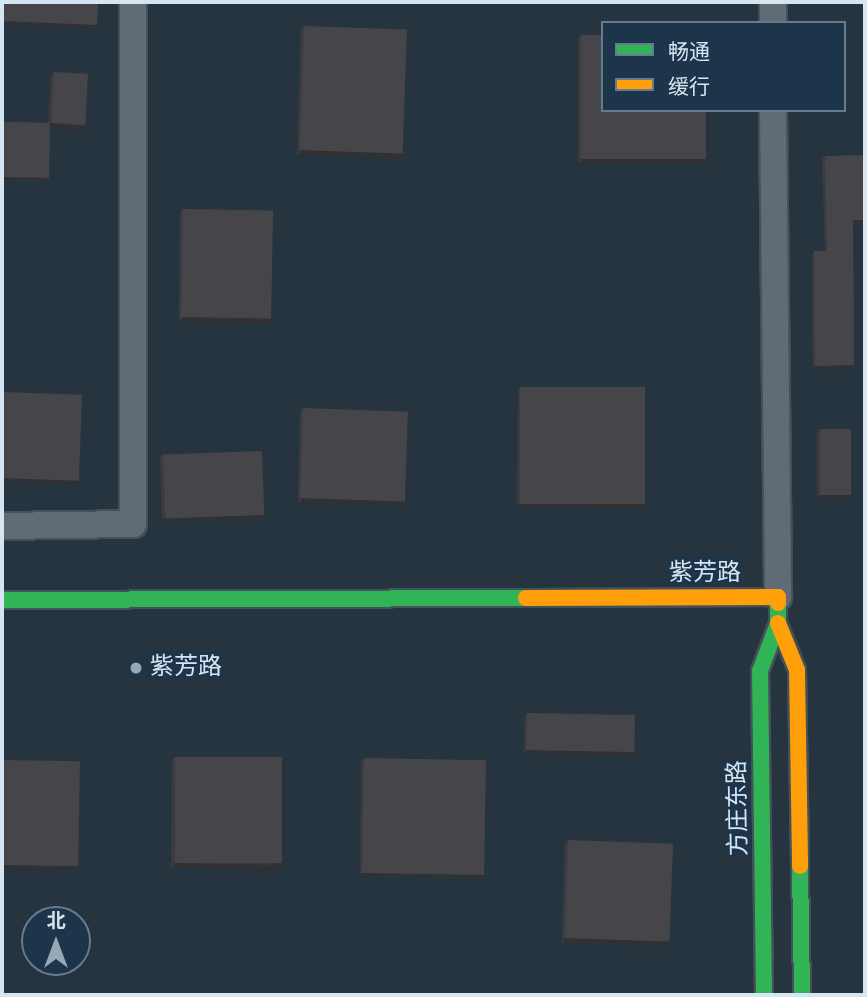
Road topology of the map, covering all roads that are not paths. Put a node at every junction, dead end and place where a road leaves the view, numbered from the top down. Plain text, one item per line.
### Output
1 (133, 2) edge
2 (772, 2) edge
3 (773, 21) edge
4 (774, 112) edge
5 (2, 526) edge
6 (778, 597) junction
7 (2, 600) edge
8 (771, 623) junction
9 (764, 995) edge
10 (802, 995) edge

1 - 5 street
2 - 3 street
4 - 6 street
6 - 7 main road, 紫芳路
6 - 8 main road
8 - 9 main road, 方庄东路
8 - 10 main road

